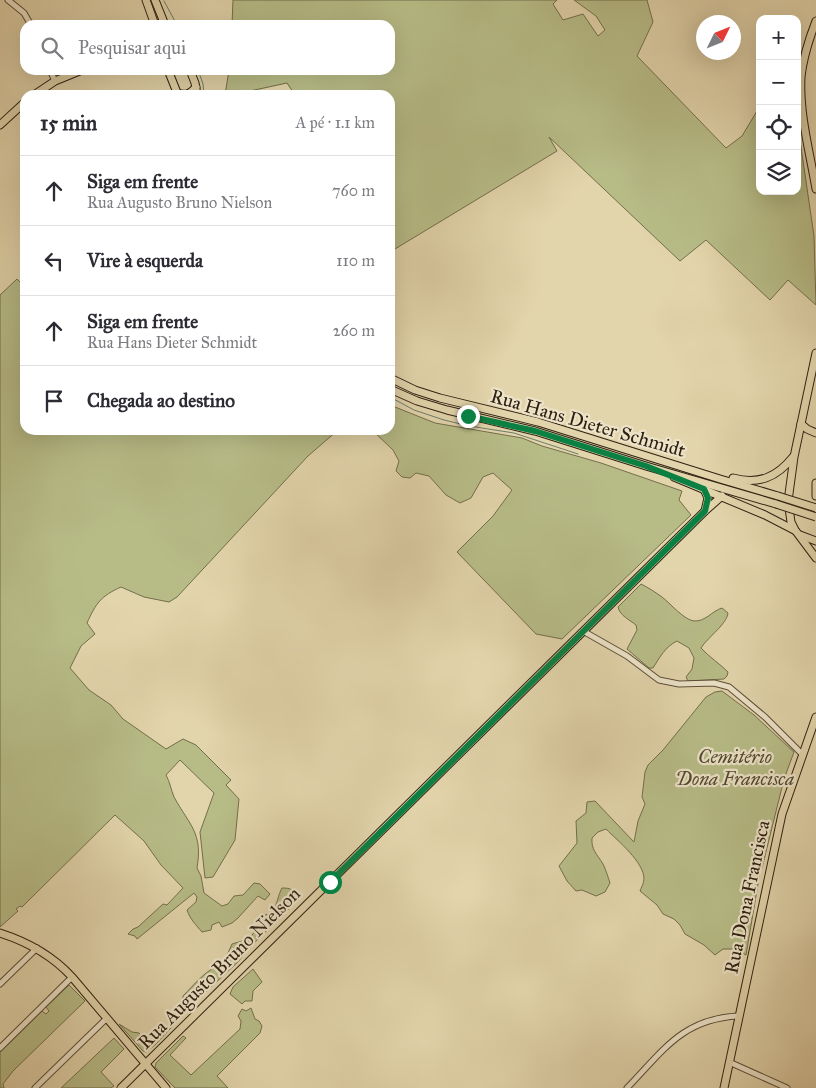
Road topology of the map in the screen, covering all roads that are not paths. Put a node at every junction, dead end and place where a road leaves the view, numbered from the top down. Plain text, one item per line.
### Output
1 (8, 0) edge
2 (146, 0) edge
3 (155, 0) edge
4 (28, 20) edge
5 (153, 20) edge
6 (163, 20) edge
7 (816, 21) edge
8 (53, 75) edge
9 (70, 75) edge
10 (170, 75) edge
11 (192, 75) edge
12 (56, 81) junction
13 (42, 90) edge
14 (176, 90) edge
15 (197, 90) edge
16 (20, 107) edge
17 (0, 125) edge
18 (816, 189) edge
19 (816, 353) edge
20 (395, 380) edge
21 (395, 391) edge
22 (801, 424) junction
23 (816, 433) edge
24 (794, 457) junction
25 (650, 458) junction
26 (646, 466) junction
27 (816, 483) edge
28 (704, 489) junction
29 (816, 494) edge
30 (722, 496) junction
31 (816, 508) edge
32 (705, 511) junction
33 (816, 517) edge
34 (796, 532) junction
35 (816, 541) edge
36 (816, 558) edge
37 (583, 632) junction
38 (816, 717) edge
39 (803, 755) junction
40 (0, 933) edge
41 (37, 948) junction
42 (72, 977) junction
43 (0, 984) edge
44 (738, 1016) junction
45 (106, 1018) junction
46 (0, 1048) edge
47 (729, 1062) junction
48 (145, 1064) junction
49 (35, 1088) edge
50 (121, 1088) edge
51 (166, 1088) edge
52 (627, 1088) edge
53 (724, 1088) edge
54 (787, 1088) edge

1 - 4 street
2 - 5 main road
3 - 6 main road
7 - 18 main road
8 - 12 street
9 - 12 main road
10 - 14 main road
11 - 15 main road
12 - 13 main road
16 - 17 main road
19 - 22 main road
20 - 25 main road, Rua Hans Dieter Schmidt
21 - 26 main road, Rua Hans Dieter Schmidt
22 - 23 main road
22 - 24 main road
24 - 25 main road
24 - 34 main road
25 - 31 main road, Rua Hans Dieter Schmidt, bridge
26 - 28 main road
26 - 33 main road, Rua Hans Dieter Schmidt, bridge
27 - 29 main road
28 - 30 main road
28 - 32 main road
30 - 32 main road, Rua Augusto Bruno Nielson
30 - 34 main road
32 - 37 main road, Rua Augusto Bruno Nielson
34 - 35 main road
34 - 36 main road
37 - 39 street
37 - 48 main road, Rua Augusto Bruno Nielson
38 - 39 main road, Rua Dona Francisca
39 - 44 main road, Rua Dona Francisca
40 - 41 main road
41 - 42 main road
41 - 43 street
42 - 45 main road
42 - 46 street
44 - 47 main road, Rua Dona Francisca
44 - 52 street
45 - 48 main road
45 - 49 street
47 - 53 main road, Rua Dona Francisca
47 - 54 street
48 - 50 main road, Rua Augusto Bruno Nielson
48 - 51 main road

